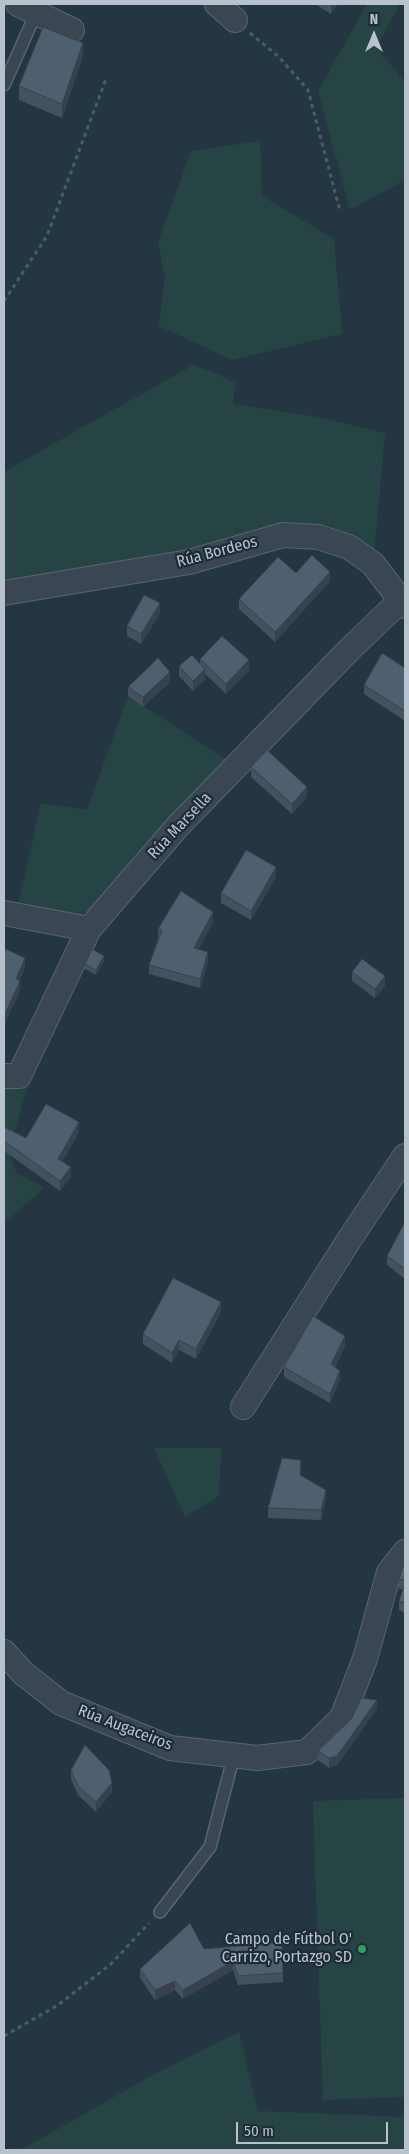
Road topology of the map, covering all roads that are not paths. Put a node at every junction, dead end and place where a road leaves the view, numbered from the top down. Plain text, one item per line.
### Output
1 (217, 4) edge
2 (27, 8) edge
3 (235, 20) road end
4 (72, 30) dead end
5 (4, 85) edge
6 (4, 593) edge
7 (403, 603) edge
8 (4, 913) edge
9 (89, 929) junction
10 (4, 1076) edge
11 (405, 1156) edge
12 (243, 1407) dead end
13 (405, 1552) edge
14 (4, 1652) edge
15 (234, 1755) junction
16 (160, 1912) road end

1 - 3 street
2 - 4 street
2 - 5 lane
6 - 7 street, Rúa Bordeos
7 - 9 street, Rúa Marsella
8 - 9 street
9 - 10 street, Rúa Marsella
11 - 12 street
13 - 15 street, Rúa Augaceiros
14 - 15 street, Rúa Augaceiros
15 - 16 lane

